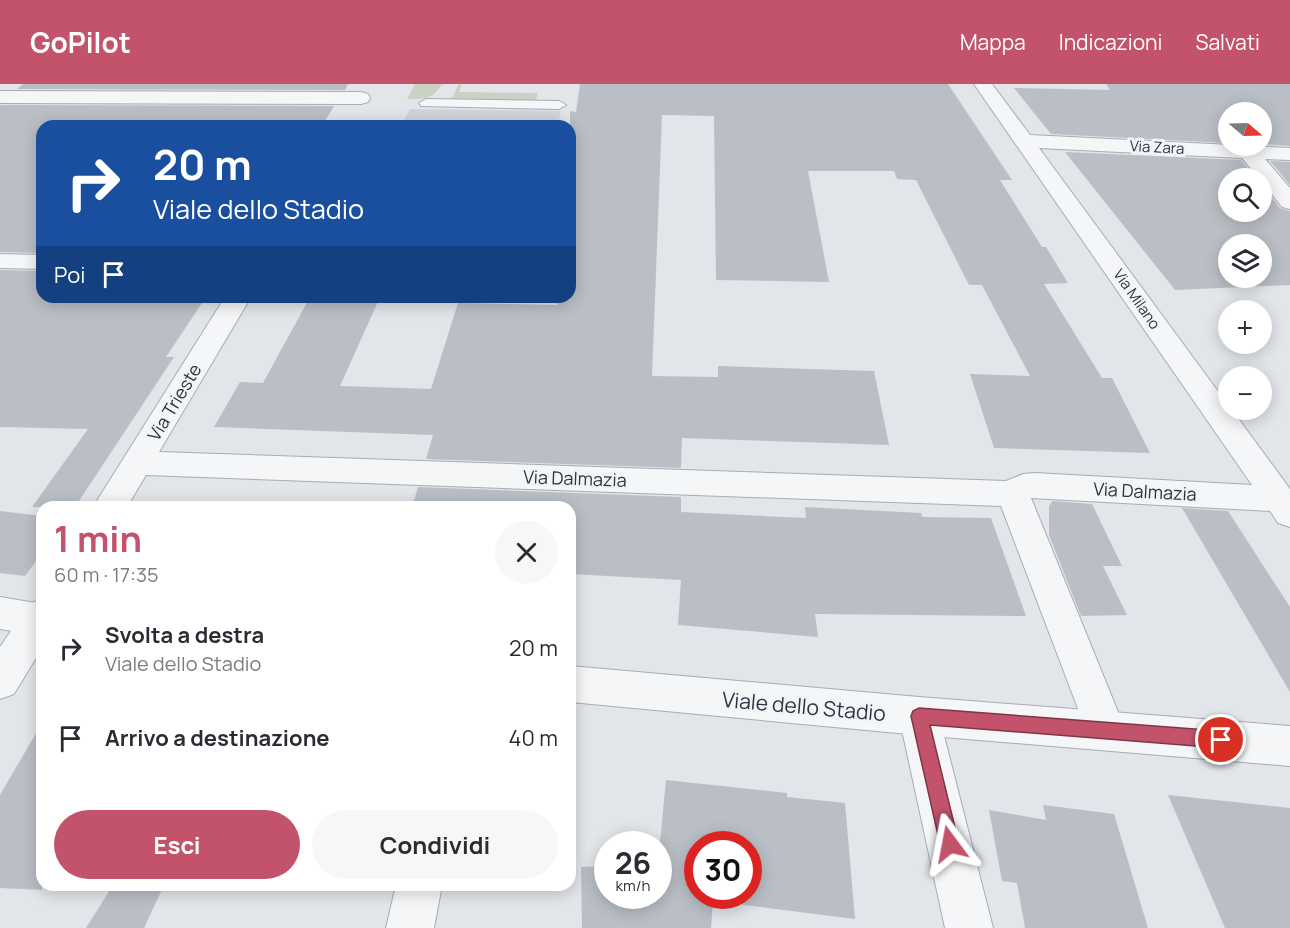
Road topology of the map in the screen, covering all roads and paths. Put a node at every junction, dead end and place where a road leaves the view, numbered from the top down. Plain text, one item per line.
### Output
1 (983, 84) edge
2 (365, 91) edge
3 (0, 97) edge
4 (426, 103) dead end
5 (559, 105) dead end
6 (348, 118) dead end
7 (1025, 141) junction
8 (1218, 151) edge
9 (1272, 153) edge
10 (1290, 154) edge
11 (1251, 156) edge
12 (1290, 202) edge
13 (0, 261) edge
14 (36, 262) edge
15 (234, 303) edge
16 (137, 463) junction
17 (1013, 494) junction
18 (114, 501) edge
19 (1285, 506) edge
20 (0, 613) edge
21 (36, 617) edge
22 (36, 626) edge
23 (0, 681) edge
24 (576, 685) edge
25 (919, 716) junction
26 (1105, 729) junction
27 (1290, 746) edge
28 (418, 891) edge
29 (410, 928) edge
30 (969, 928) edge

1 - 7 street, Via Milano
2 - 3 street
2 - 6 street
4 - 5 lane
7 - 8 street, Via Zara
7 - 19 street, Via Milano
9 - 10 street, Via Zara
11 - 12 street
13 - 14 street
15 - 16 street, Via Trieste
16 - 17 street, Via Dalmazia
16 - 18 street, Via Trieste
17 - 19 street, Via Dalmazia
17 - 26 street
20 - 21 street
22 - 23 street
24 - 25 street, Viale dello Stadio
25 - 26 street, Viale dello Stadio
25 - 30 street
26 - 27 street, Viale dello Stadio
28 - 29 street

